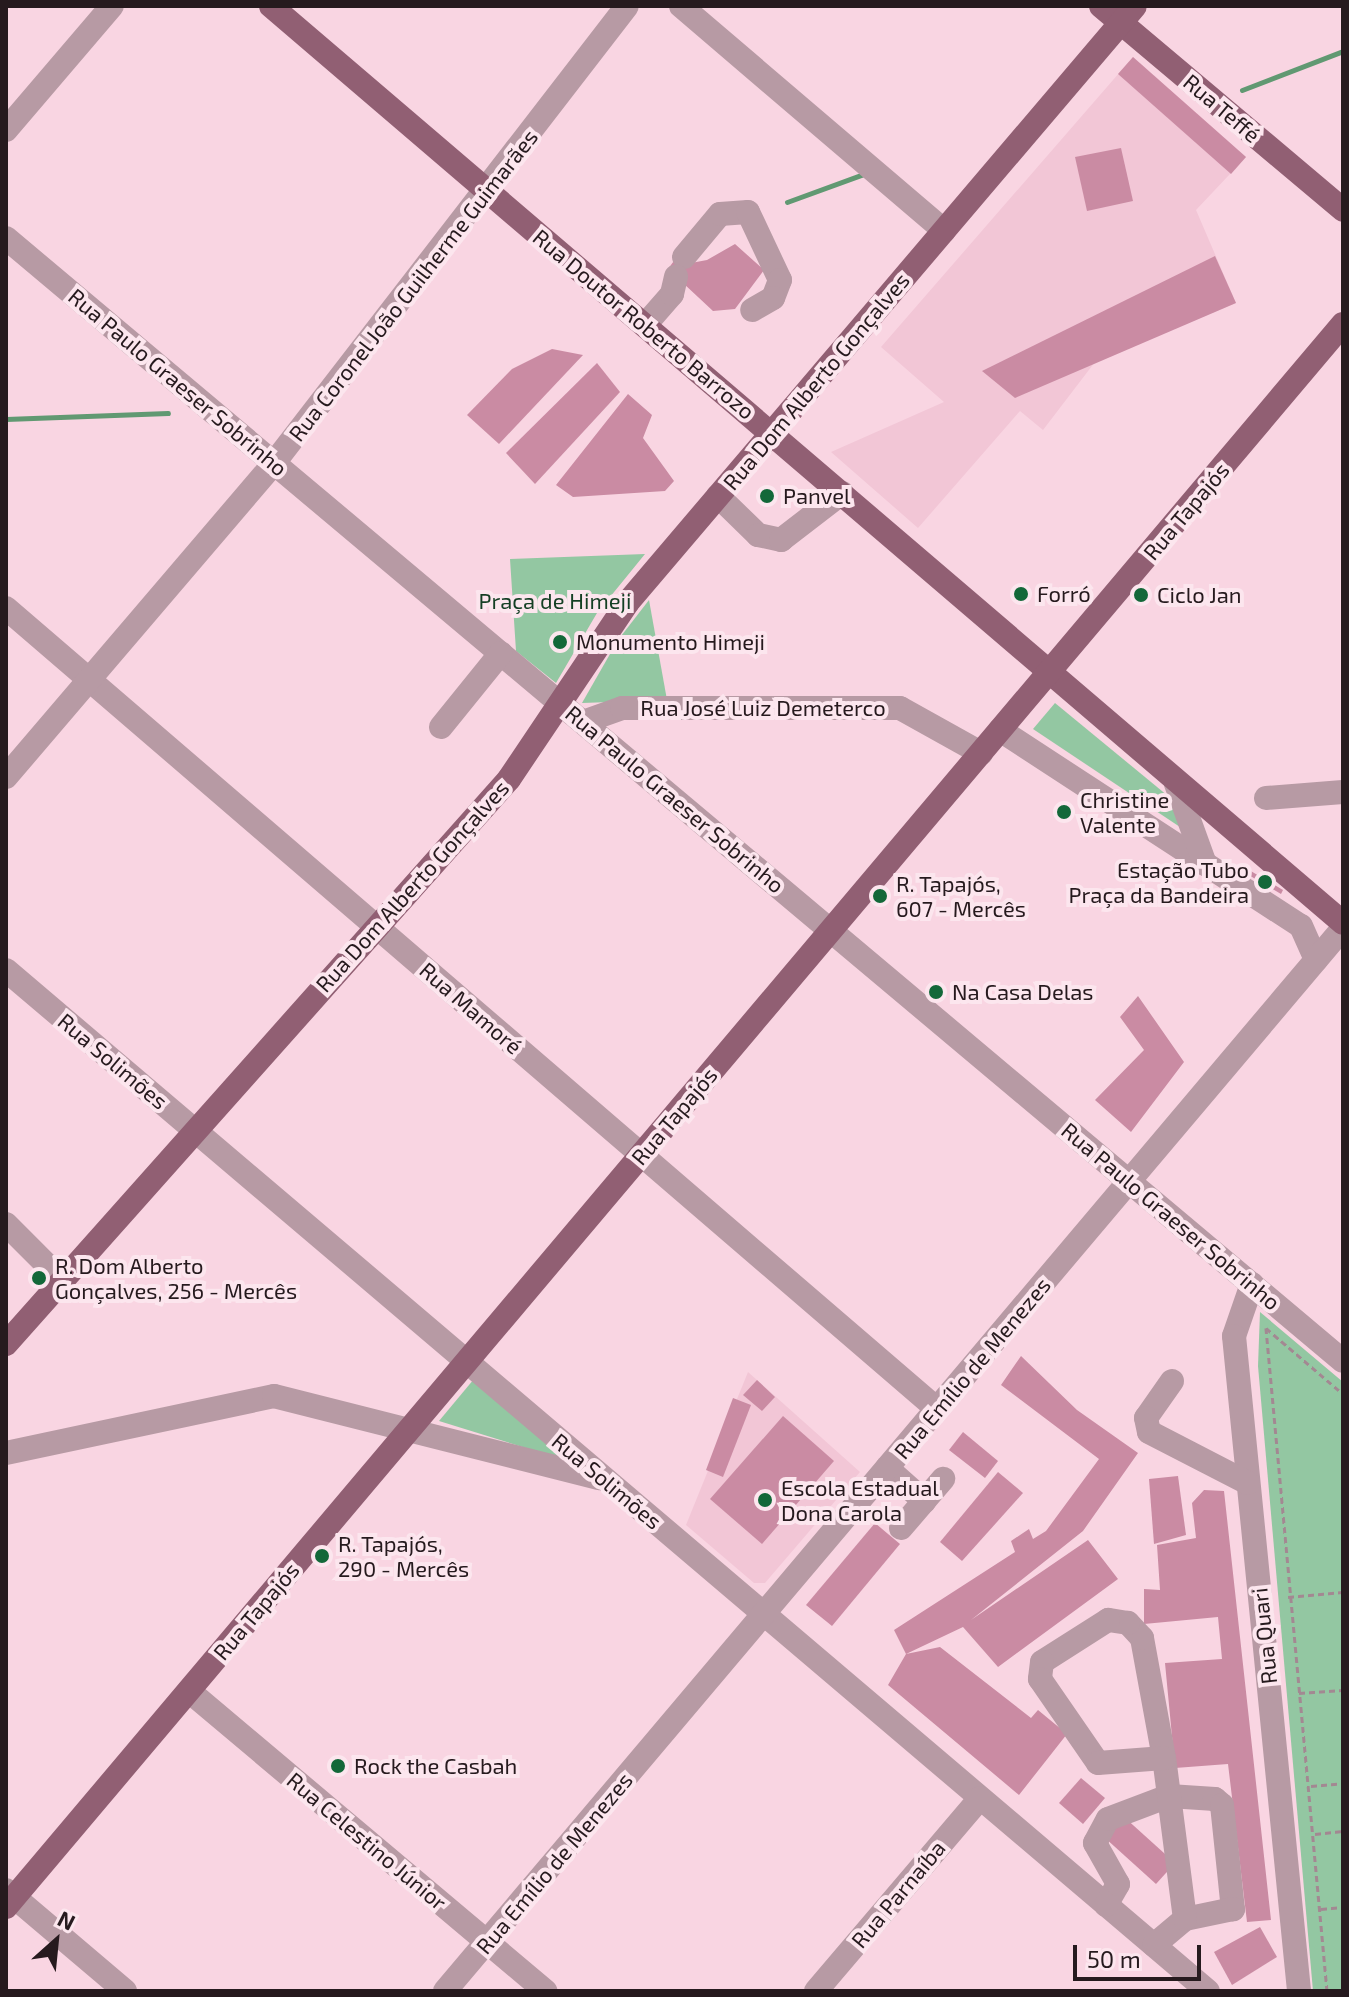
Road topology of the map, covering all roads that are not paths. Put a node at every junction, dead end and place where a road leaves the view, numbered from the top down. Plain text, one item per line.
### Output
1 (112, 6) edge
2 (271, 6) edge
3 (627, 6) edge
4 (681, 6) edge
5 (1101, 6) edge
6 (1128, 14) edge
7 (6, 130) edge
8 (488, 191) junction
9 (1343, 210) edge
10 (944, 231) junction
11 (6, 238) edge
12 (752, 310) dead end
13 (640, 321) junction
14 (1343, 324) edge
15 (772, 433) junction
16 (274, 463) junction
17 (842, 493) junction
18 (718, 496) junction
19 (6, 608) edge
20 (501, 653) junction
21 (1050, 671) junction
22 (89, 679) junction
23 (562, 704) junction
24 (583, 722) junction
25 (441, 727) dead end
26 (1000, 730) junction
27 (981, 753) junction
28 (6, 777) edge
29 (1176, 784) junction
30 (1343, 792) edge
31 (1266, 798) dead end
32 (1205, 864) junction
33 (1319, 903) junction
34 (1343, 907) edge
35 (1343, 925) edge
36 (1301, 926) junction
37 (377, 927) junction
38 (831, 931) junction
39 (1316, 960) junction
40 (6, 970) edge
41 (194, 1130) junction
42 (641, 1155) junction
43 (1129, 1181) junction
44 (6, 1224) edge
45 (62, 1280) junction
46 (1252, 1284) junction
47 (6, 1344) edge
48 (1343, 1361) edge
49 (467, 1362) junction
50 (1172, 1381) dead end
51 (937, 1409) junction
52 (411, 1428) junction
53 (12, 1445) edge
54 (887, 1468) junction
55 (606, 1479) junction
56 (943, 1479) dead end
57 (1248, 1483) junction
58 (924, 1501) junction
59 (901, 1528) dead end
60 (764, 1614) junction
61 (189, 1691) junction
62 (1164, 1758) junction
63 (1169, 1796) junction
64 (980, 1798) junction
65 (9, 1898) edge
66 (1106, 1905) junction
67 (1185, 1919) junction
68 (487, 1942) junction
69 (1154, 1945) junction
70 (125, 1991) edge
71 (445, 1991) edge
72 (545, 1991) edge
73 (816, 1991) edge
74 (1208, 1991) edge
75 (1299, 1991) edge

1 - 7 street
2 - 8 main road, Rua Doutor Roberto Barrozo
3 - 8 street, Rua Coronel João Guilherme Guimarães
4 - 10 street
5 - 6 main road, Rua Teffé
6 - 9 main road, Rua Teffé
6 - 10 main road, Rua Dom Alberto Gonçalves
8 - 13 main road, Rua Doutor Roberto Barrozo
8 - 16 street, Rua Coronel João Guilherme Guimarães
10 - 15 main road, Rua Dom Alberto Gonçalves
11 - 16 street, Rua Paulo Graeser Sobrinho
12 - 13 street
13 - 15 main road, Rua Doutor Roberto Barrozo
14 - 21 main road, Rua Tapajós
15 - 17 main road, Rua Doutor Roberto Barrozo
15 - 18 main road, Rua Dom Alberto Gonçalves
16 - 20 street, Rua Paulo Graeser Sobrinho
16 - 22 street, Rua Coronel João Guilherme Guimarães
17 - 18 street
17 - 21 main road, Rua Doutor Roberto Barrozo
18 - 23 main road, Rua Dom Alberto Gonçalves
19 - 22 street, Rua Mamoré
20 - 23 street, Rua Paulo Graeser Sobrinho
20 - 25 street
21 - 26 main road, Rua Tapajós
21 - 29 main road, Rua Doutor Roberto Barrozo
22 - 28 street, Rua Coronel João Guilherme Guimarães
22 - 37 street, Rua Mamoré
23 - 24 street, Rua Paulo Graeser Sobrinho
23 - 37 main road, Rua Dom Alberto Gonçalves
24 - 27 street, Rua José Luiz Demeterco
24 - 38 street, Rua Paulo Graeser Sobrinho
26 - 27 main road, Rua Tapajós
26 - 32 street
27 - 38 main road, Rua Tapajós
29 - 32 street
29 - 33 main road, Rua Doutor Roberto Barrozo
30 - 31 street
32 - 36 street
33 - 34 main road
33 - 35 main road, Rua Doutor Roberto Barrozo
35 - 36 street
35 - 39 street, Rua Emílio de Menezes
36 - 39 street
37 - 41 main road, Rua Dom Alberto Gonçalves
37 - 42 street, Rua Mamoré
38 - 42 main road, Rua Tapajós
38 - 43 street, Rua Paulo Graeser Sobrinho
39 - 43 street, Rua Emílio de Menezes
40 - 41 street, Rua Solimões
41 - 45 main road, Rua Dom Alberto Gonçalves
41 - 49 street, Rua Solimões
42 - 49 main road, Rua Tapajós
42 - 51 street, Rua Mamoré
43 - 46 street, Rua Paulo Graeser Sobrinho
43 - 51 street, Rua Emílio de Menezes
44 - 45 street
45 - 47 main road, Rua Dom Alberto Gonçalves
46 - 48 street, Rua Paulo Graeser Sobrinho
46 - 57 street, Rua Quari
49 - 52 main road, Rua Tapajós
49 - 55 street, Rua Solimões
50 - 57 street
51 - 54 street, Rua Emílio de Menezes
52 - 53 street
52 - 55 street
52 - 61 main road, Rua Tapajós
54 - 58 street
54 - 60 street, Rua Emílio de Menezes
55 - 60 street, Rua Solimões
56 - 58 street
57 - 75 street, Rua Quari
58 - 59 street
60 - 64 street, Rua Solimões
60 - 68 street, Rua Emílio de Menezes
61 - 65 main road, Rua Tapajós
61 - 68 street, Rua Celestino Júnior
62 - 62 street
62 - 63 street
63 - 66 street
63 - 67 street
63 - 67 street
64 - 66 street, Rua Solimões
64 - 73 street, Rua Parnaíba
65 - 70 street
66 - 69 street, Rua Solimões
67 - 69 street
68 - 71 street, Rua Emílio de Menezes
68 - 72 street, Rua Celestino Júnior
69 - 74 street, Rua Solimões

